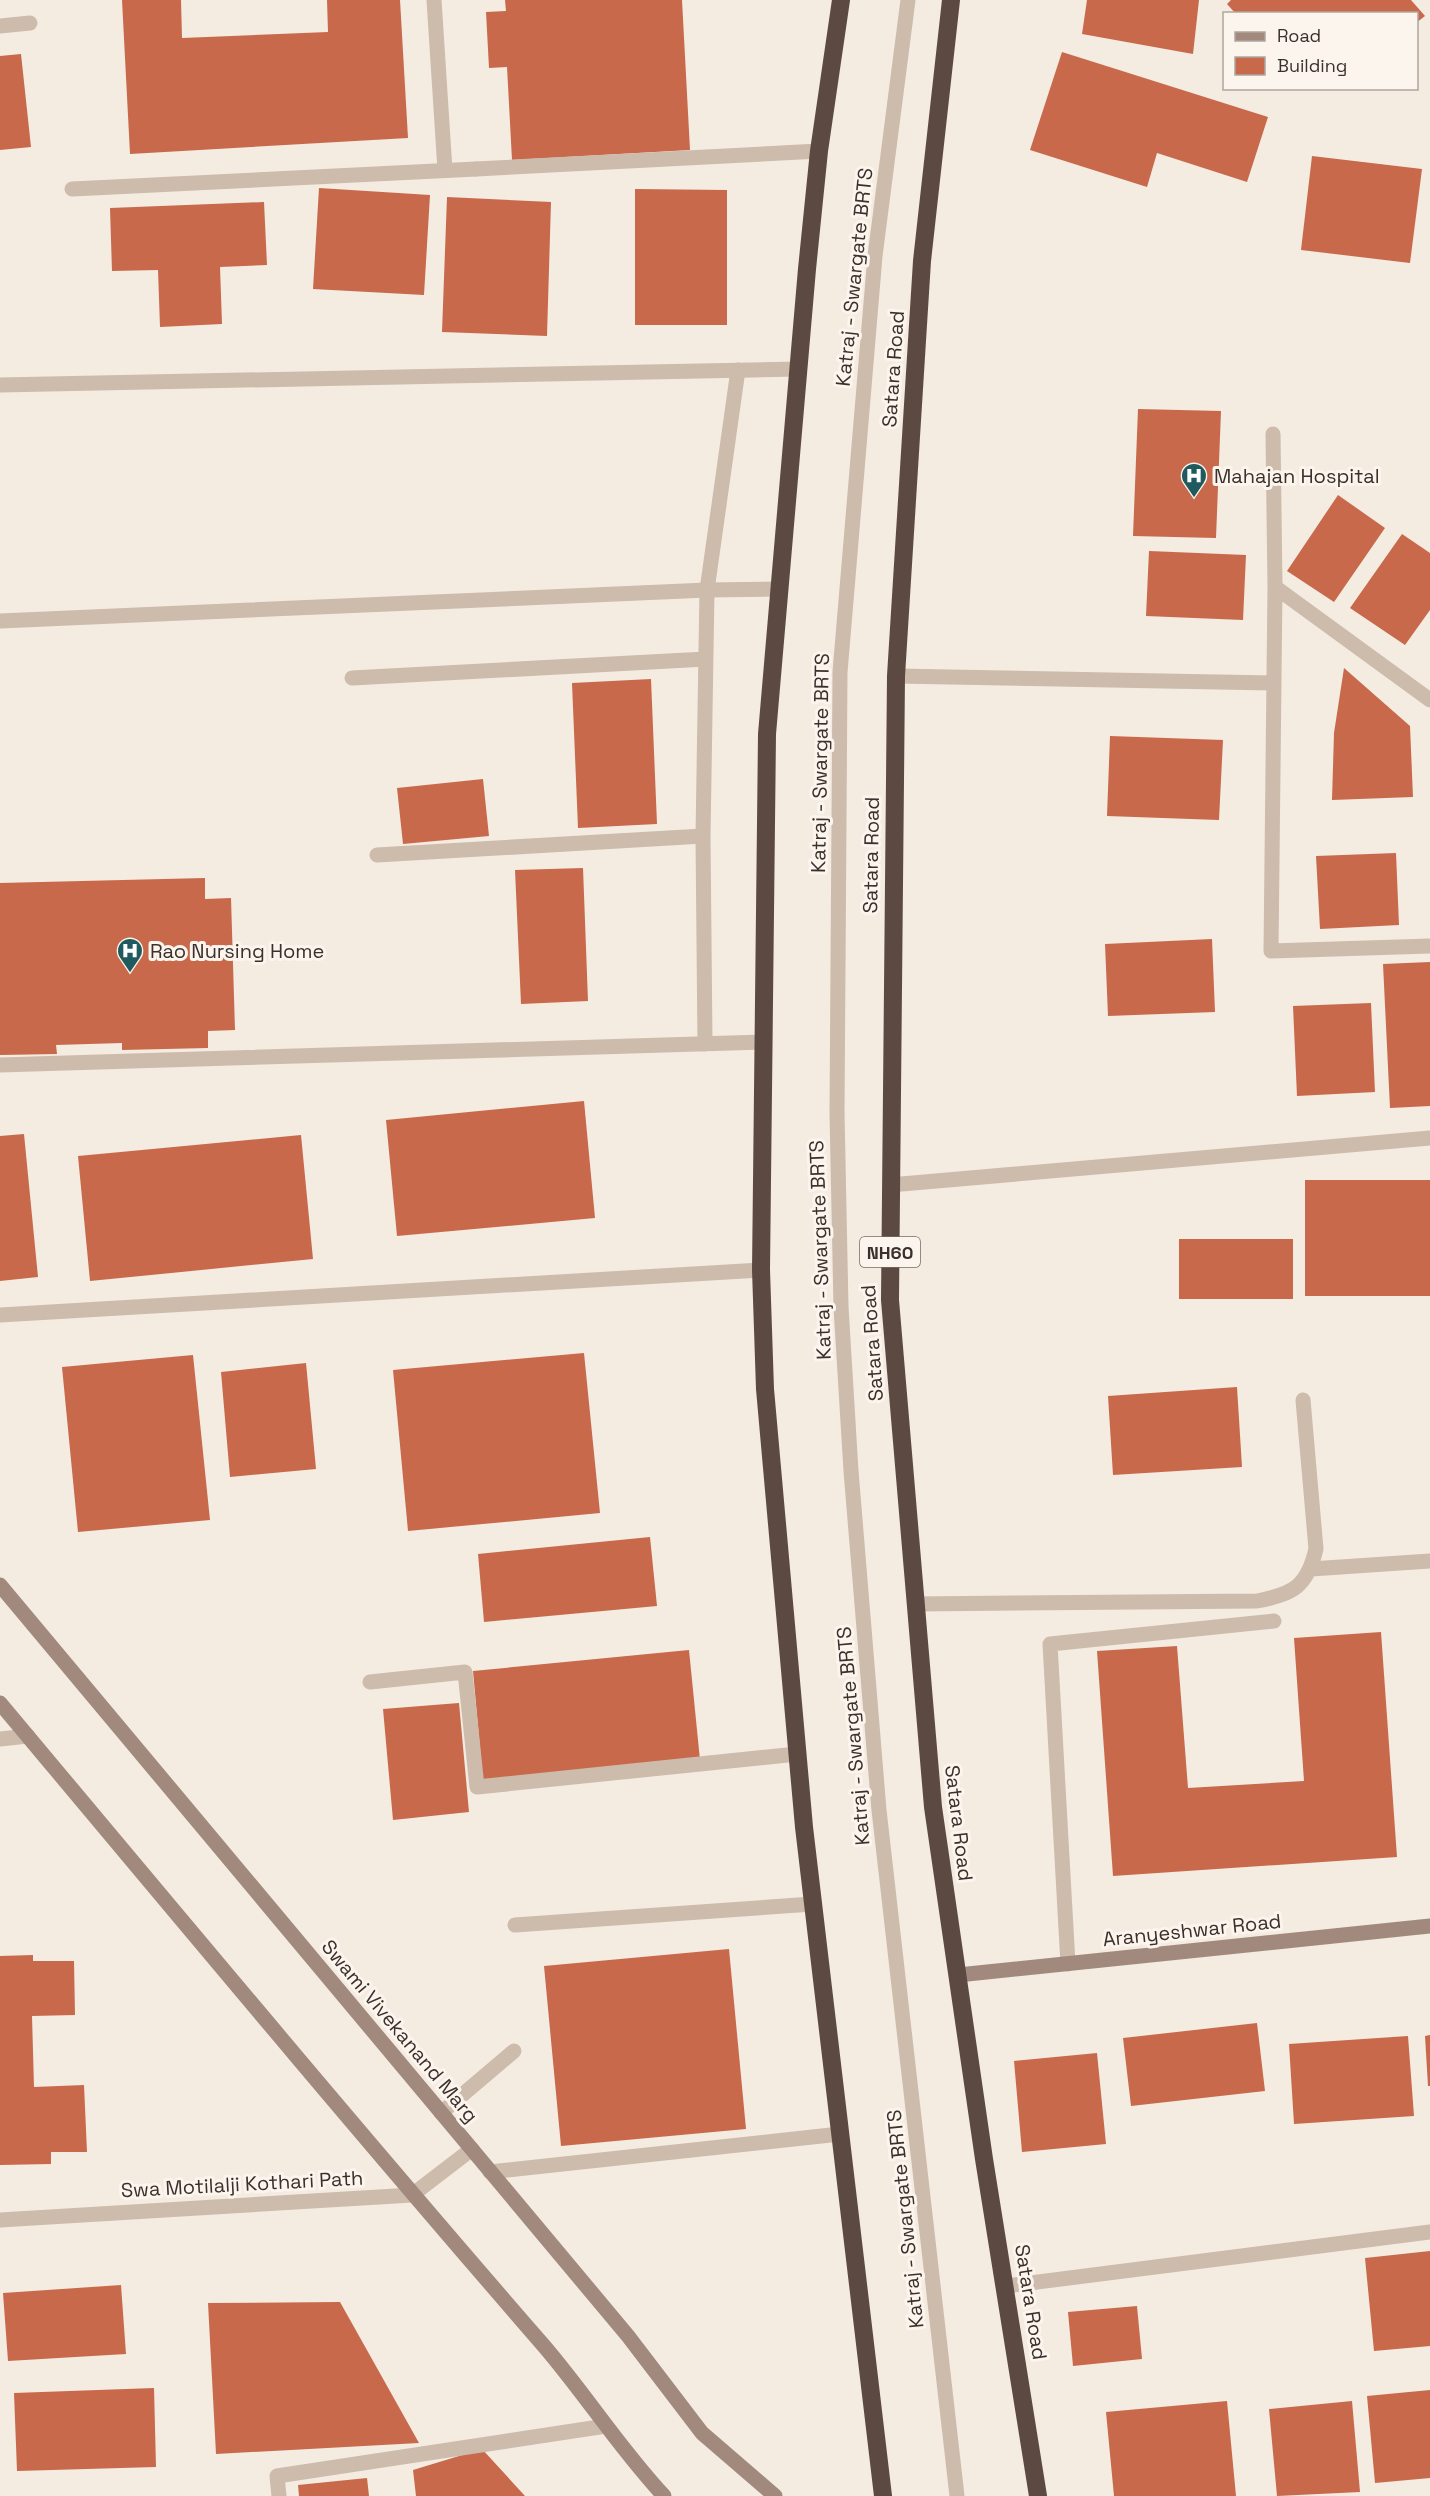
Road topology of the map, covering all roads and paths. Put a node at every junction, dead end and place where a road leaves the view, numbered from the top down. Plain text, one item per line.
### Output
1 (434, 0) edge
2 (841, 0) edge
3 (908, 0) edge
4 (951, 0) edge
5 (30, 23) dead end
6 (0, 26) edge
7 (819, 151) junction
8 (446, 170) junction
9 (72, 189) dead end
10 (798, 369) junction
11 (738, 370) junction
12 (0, 385) edge
13 (1273, 434) dead end
14 (1275, 587) junction
15 (778, 589) junction
16 (707, 590) junction
17 (0, 621) edge
18 (705, 659) junction
19 (896, 676) junction
20 (352, 678) dead end
21 (1272, 683) junction
22 (1430, 700) edge
23 (703, 836) junction
24 (377, 855) dead end
25 (1430, 946) edge
26 (763, 1042) junction
27 (705, 1044) junction
28 (0, 1065) edge
29 (1430, 1138) edge
30 (890, 1185) junction
31 (761, 1270) junction
32 (0, 1315) edge
33 (1303, 1400) dead end
34 (1430, 1561) edge
35 (1311, 1569) junction
36 (0, 1585) edge
37 (915, 1604) junction
38 (1274, 1621) dead end
39 (370, 1682) dead end
40 (0, 1703) edge
41 (28, 1736) junction
42 (0, 1739) edge
43 (797, 1754) junction
44 (813, 1904) junction
45 (515, 1926) dead end
46 (1430, 1926) edge
47 (1068, 1964) junction
48 (958, 1975) junction
49 (514, 2051) dead end
50 (441, 2114) junction
51 (840, 2134) junction
52 (471, 2149) junction
53 (490, 2172) junction
54 (412, 2195) junction
55 (0, 2220) edge
56 (1430, 2232) edge
57 (1006, 2286) junction
58 (606, 2426) junction
59 (279, 2496) edge
60 (664, 2496) edge
61 (775, 2496) edge
62 (883, 2496) edge
63 (957, 2496) edge
64 (1038, 2496) edge

1 - 8 street
2 - 7 highway
3 - 63 street, Katraj - Swargate BRTS
4 - 19 highway, Satara Road / NH60
5 - 6 street
7 - 8 street
7 - 10 highway
8 - 9 street
10 - 11 street
10 - 15 highway
11 - 12 street
11 - 16 street
13 - 14 street
14 - 21 street
14 - 22 street
15 - 16 street
15 - 26 highway
16 - 17 street
16 - 18 street
18 - 20 street
18 - 23 street
19 - 21 street
19 - 30 highway, Satara Road / NH60
21 - 25 street
23 - 24 street
23 - 27 street
26 - 27 street
26 - 31 highway
27 - 28 street
29 - 30 street
30 - 37 highway, Satara Road / NH60
31 - 32 street
31 - 43 highway
33 - 35 street
34 - 35 street
35 - 37 street
36 - 50 main road, Swami Vivekanand Marg
37 - 48 highway, Satara Road / NH60
38 - 47 street
39 - 43 street
40 - 41 main road
41 - 42 street
41 - 54 main road
43 - 44 highway
44 - 45 street
44 - 51 highway
46 - 47 main road, Aranyeshwar Road
47 - 48 main road, Aranyeshwar Road
48 - 57 highway, Satara Road / NH60
49 - 50 street
50 - 52 main road, Swami Vivekanand Marg
51 - 53 street
51 - 62 highway
52 - 53 main road, Swami Vivekanand Marg
52 - 54 street
53 - 61 main road, Swami Vivekanand Marg
54 - 55 street, Swa Motilalji Kothari Path
54 - 58 main road
56 - 57 street
57 - 64 highway, Satara Road / NH60
58 - 59 street
58 - 60 main road

